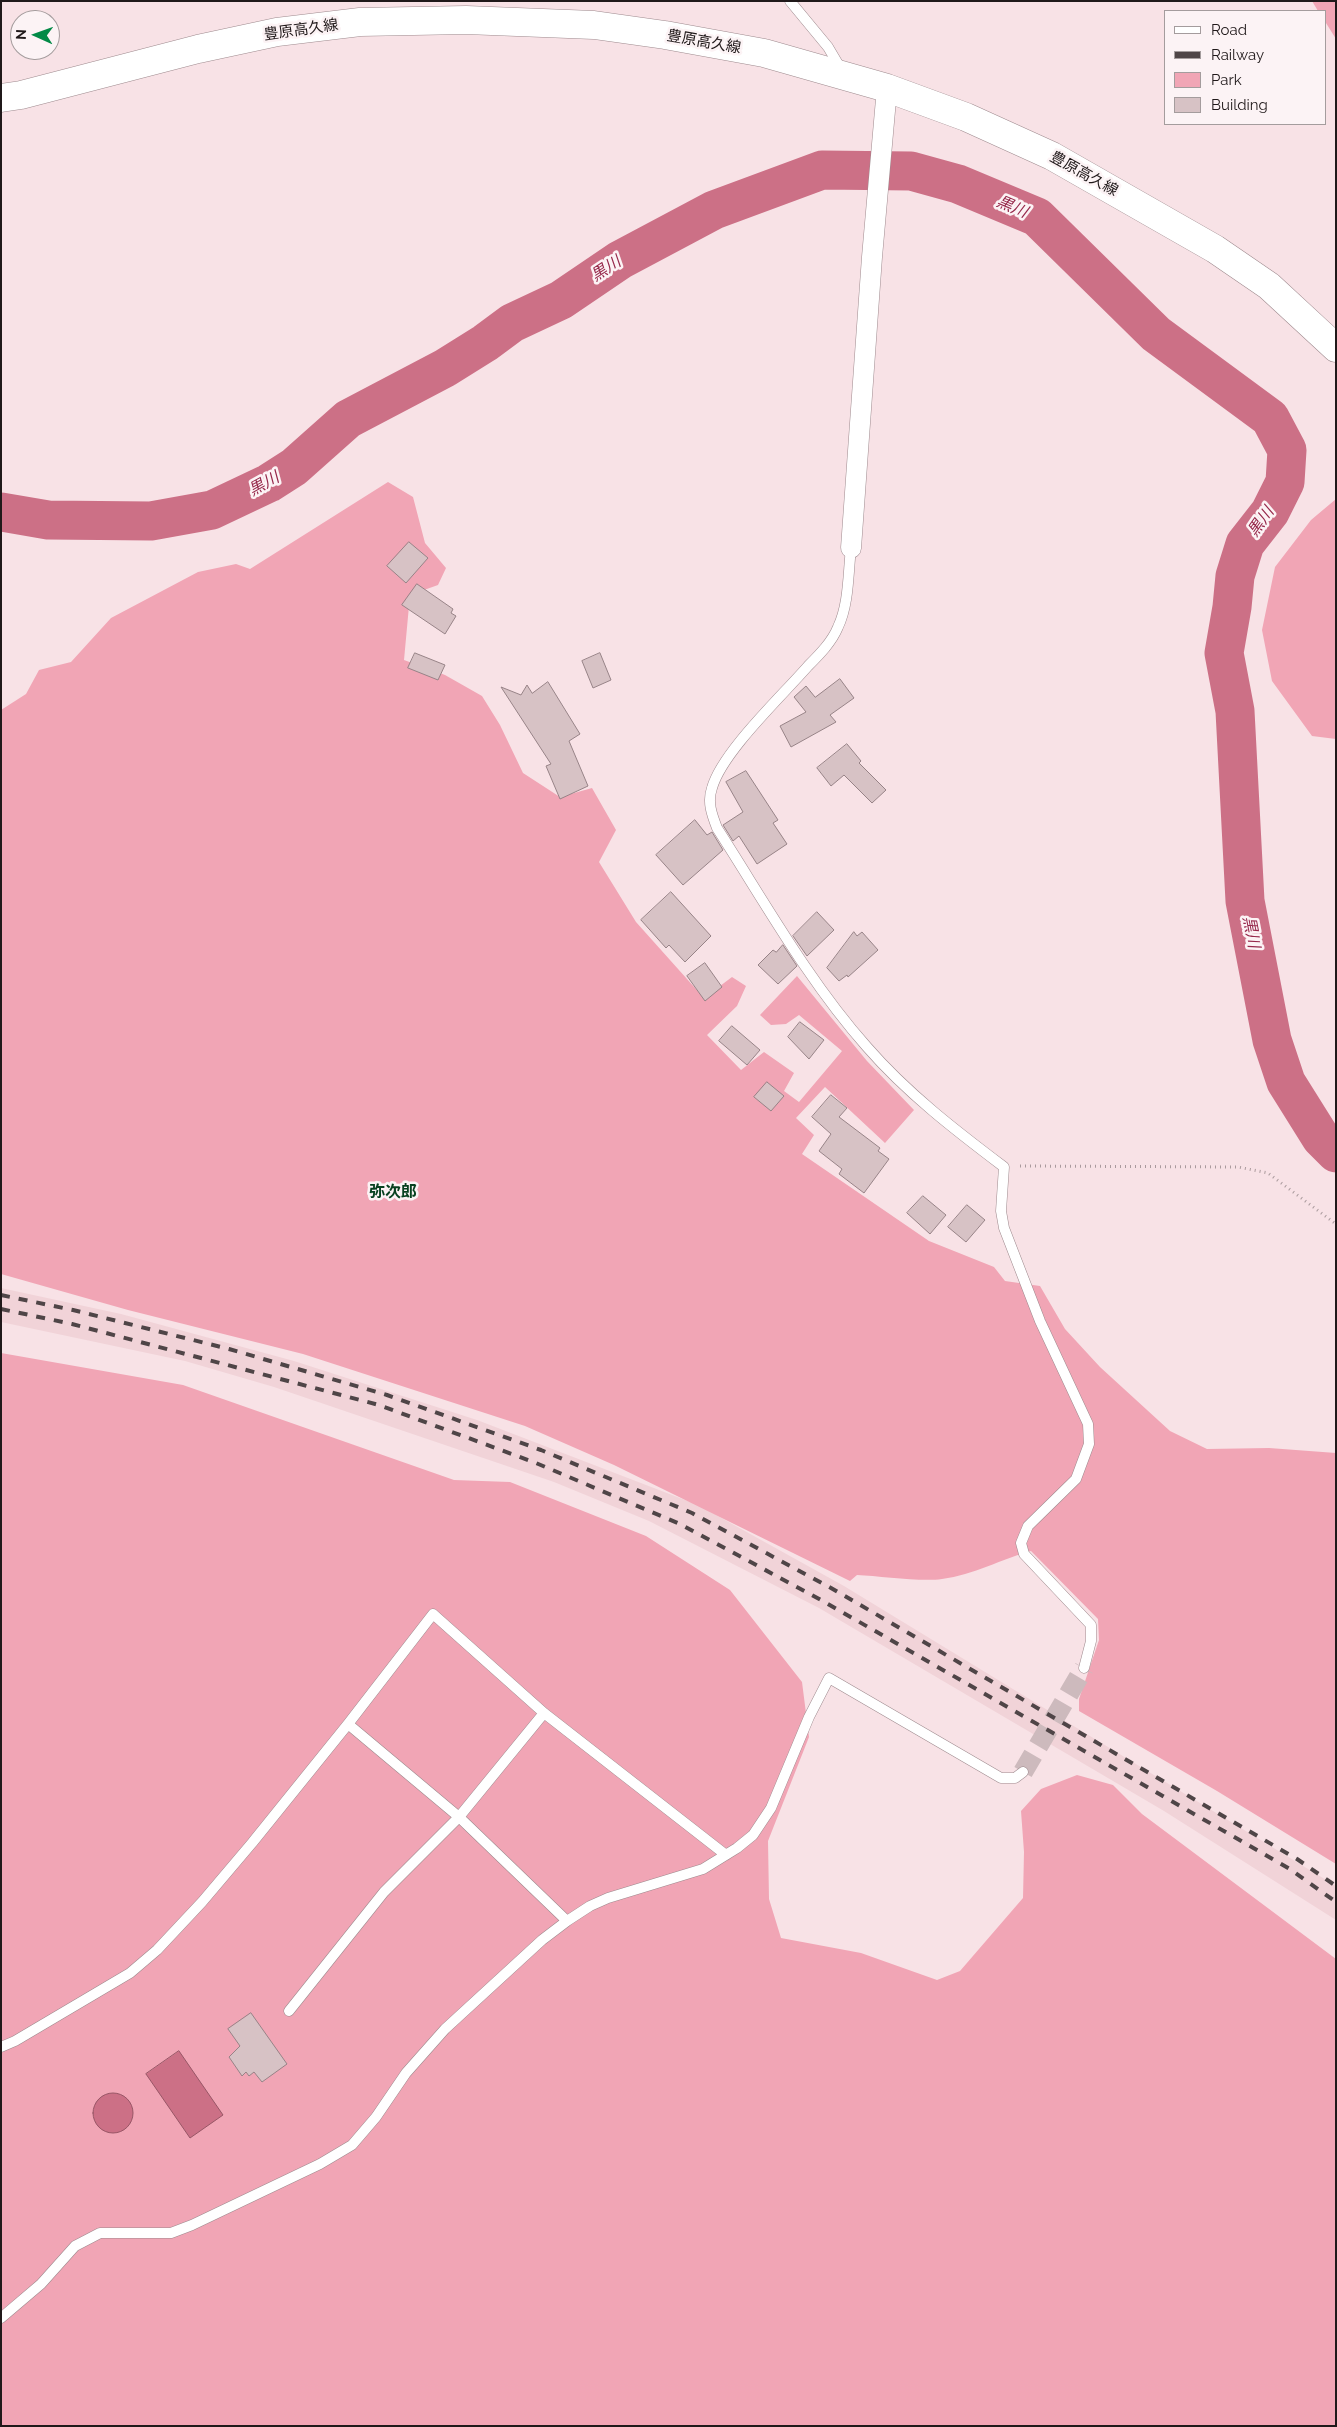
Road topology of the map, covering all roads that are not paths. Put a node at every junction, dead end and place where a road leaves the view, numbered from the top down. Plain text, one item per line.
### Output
1 (790, 1) edge
2 (846, 76) junction
3 (887, 88) junction
4 (1, 98) edge
5 (1336, 348) edge
6 (851, 548) joint
7 (1084, 1668) tunnel mouth
8 (544, 1713) junction
9 (348, 1724) junction
10 (1023, 1772) dead end
11 (459, 1817) junction
12 (726, 1855) junction
13 (567, 1921) junction
14 (290, 2010) dead end
15 (1, 2047) edge
16 (1, 2318) edge

1 - 2 lane
2 - 3 main road, 豊原高久線
2 - 4 main road, 豊原高久線
3 - 5 main road, 豊原高久線
3 - 6 street
6 - 7 lane
8 - 9 lane
8 - 11 lane
8 - 12 lane
9 - 11 lane
9 - 15 lane
10 - 12 lane
11 - 13 lane
11 - 14 lane
12 - 13 lane
13 - 16 lane

